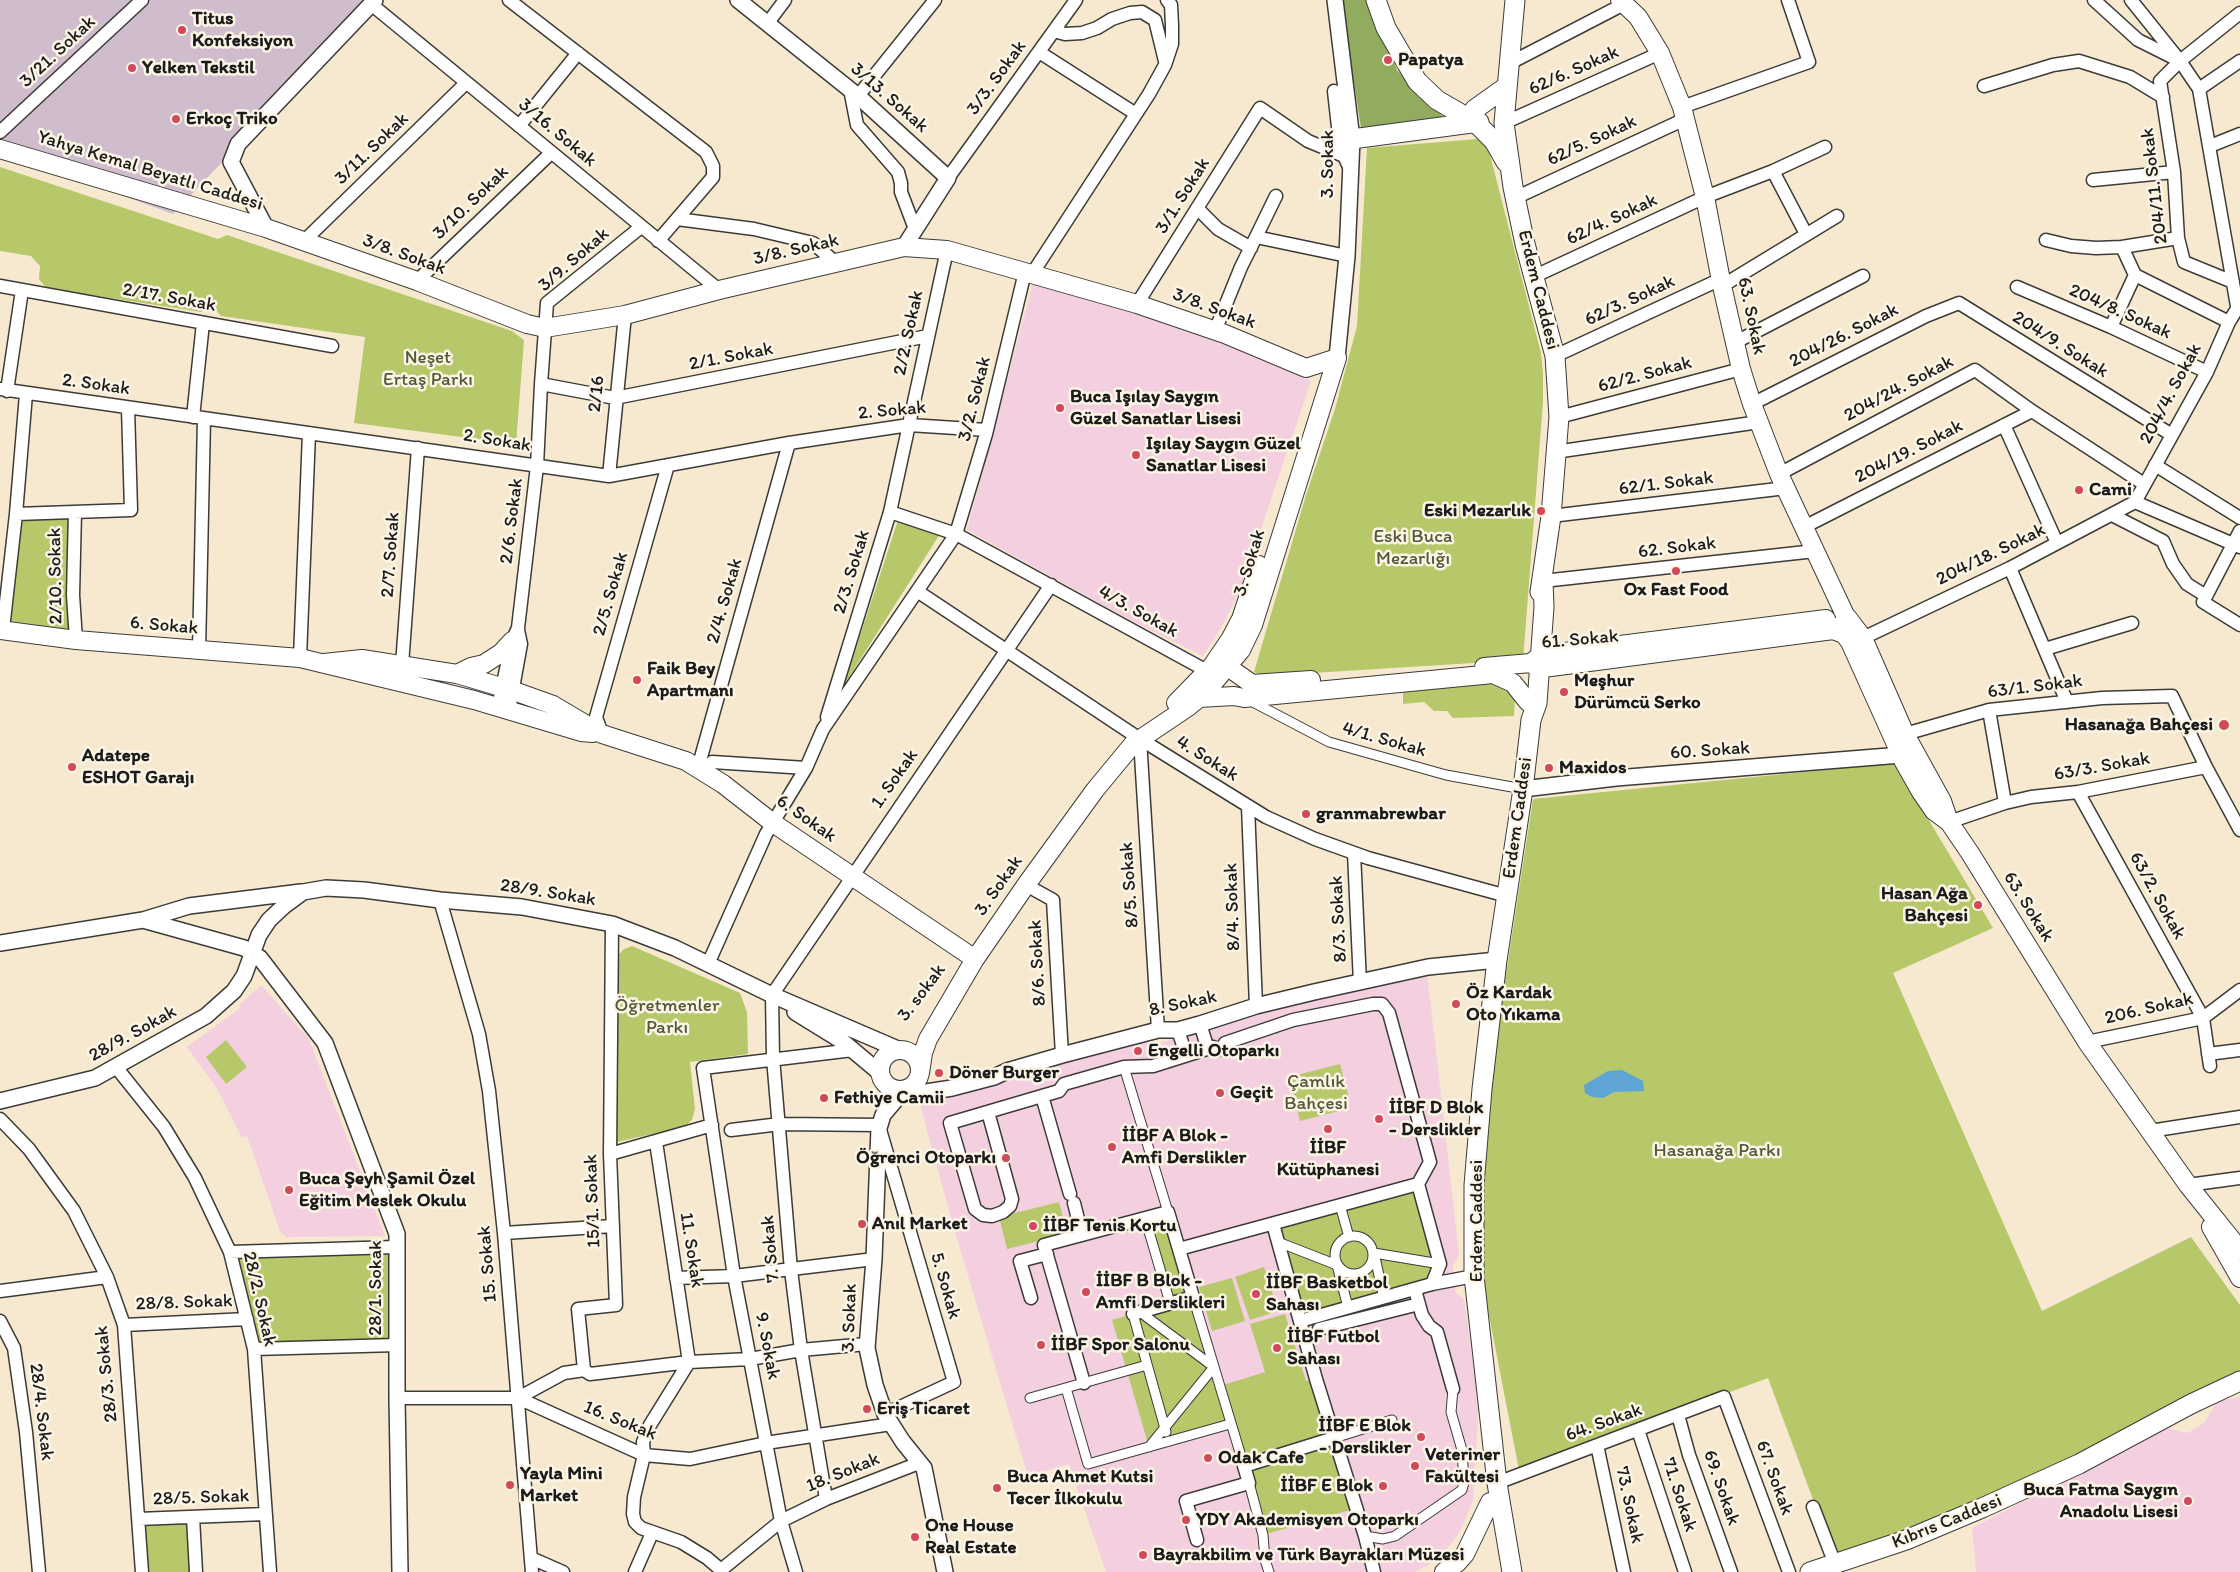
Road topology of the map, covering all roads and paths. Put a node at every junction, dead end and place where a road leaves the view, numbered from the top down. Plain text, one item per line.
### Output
1 (142, 0) edge
2 (509, 0) edge
3 (738, 0) edge
4 (786, 0) edge
5 (935, 0) edge
6 (1075, 0) edge
7 (1167, 0) edge
8 (1336, 0) edge
9 (1376, 0) edge
10 (1515, 0) edge
11 (1788, 0) edge
12 (2094, 0) edge
13 (2131, 0) edge
14 (373, 2) edge
15 (1622, 2) edge
16 (2240, 13) edge
17 (767, 24) junction
18 (1054, 30) junction
19 (1039, 52) junction
20 (578, 53) junction
21 (1660, 53) junction
22 (2180, 61) junction
23 (2240, 61) edge
24 (1510, 63) junction
25 (1165, 65) junction
26 (466, 83) junction
27 (1984, 86) dead end
28 (1506, 87) junction
29 (2198, 89) junction
30 (1334, 92) dead end
31 (854, 93) junction
32 (2163, 97) junction
33 (1684, 113) junction
34 (1136, 114) junction
35 (1476, 122) junction
36 (1504, 123) junction
37 (519, 126) junction
38 (0, 132) edge
39 (2240, 134) edge
40 (1352, 139) junction
41 (2210, 146) junction
42 (1825, 147) dead end
43 (0, 149) edge
44 (551, 153) junction
45 (1341, 154) junction
46 (1773, 171) junction
47 (1351, 172) junction
48 (2174, 172) junction
49 (948, 178) junction
50 (2092, 180) dead end
51 (1514, 192) junction
52 (1276, 196) dead end
53 (1705, 198) junction
54 (1197, 208) junction
55 (1837, 216) dead end
56 (677, 218) junction
57 (641, 227) junction
58 (266, 228) junction
59 (916, 229) junction
60 (1806, 234) junction
61 (2178, 238) junction
62 (2046, 240) dead end
63 (658, 241) junction
64 (304, 242) junction
65 (1254, 243) junction
66 (904, 247) junction
67 (2122, 247) junction
68 (947, 250) junction
69 (1347, 256) junction
70 (836, 262) junction
71 (1029, 273) junction
72 (2135, 275) junction
73 (1535, 276) junction
74 (1863, 276) dead end
75 (417, 281) junction
76 (2233, 282) junction
77 (1721, 283) junction
78 (0, 286) edge
79 (2016, 287) dead end
80 (22, 290) junction
81 (719, 290) junction
82 (1137, 304) junction
83 (2239, 305) edge
84 (625, 315) junction
85 (1926, 316) joint
86 (2229, 322) junction
87 (204, 323) junction
88 (2111, 327) junction
89 (545, 328) junction
90 (1215, 331) junction
91 (928, 336) junction
92 (1734, 343) junction
93 (332, 346) dead end
94 (1555, 356) junction
95 (1337, 358) junction
96 (1741, 369) junction
97 (2207, 372) junction
98 (541, 384) junction
99 (4, 390) edge
100 (26, 394) junction
101 (615, 398) junction
102 (1752, 404) junction
103 (128, 408) junction
104 (2032, 411) junction
105 (1558, 417) junction
106 (199, 418) junction
107 (1759, 422) junction
108 (909, 425) junction
109 (2004, 425) junction
110 (988, 430) junction
111 (309, 433) junction
112 (2172, 435) junction
113 (789, 443) junction
114 (418, 448) junction
115 (1555, 452) junction
116 (668, 465) junction
117 (2155, 465) junction
118 (537, 466) junction
119 (609, 476) junction
120 (1783, 481) junction
121 (2144, 484) junction
122 (2135, 502) junction
123 (74, 512) junction
124 (890, 512) junction
125 (16, 514) junction
126 (2112, 514) junction
127 (1551, 516) junction
128 (2240, 518) edge
129 (1804, 526) junction
130 (2240, 531) edge
131 (956, 534) junction
132 (2057, 543) junction
133 (2237, 546) edge
134 (1815, 551) junction
135 (2010, 568) junction
136 (1543, 581) junction
137 (1051, 586) junction
138 (917, 591) junction
139 (2206, 596) junction
140 (1846, 616) junction
141 (2132, 623) dead end
142 (2240, 624) edge
143 (2, 629) edge
144 (1833, 630) junction
145 (515, 634) junction
146 (76, 640) junction
147 (1857, 640) junction
148 (2045, 649) junction
149 (199, 651) junction
150 (1007, 651) junction
151 (300, 658) junction
152 (1537, 662) junction
153 (324, 663) junction
154 (402, 665) junction
155 (1228, 667) junction
156 (1207, 671) junction
157 (457, 674) junction
158 (507, 688) junction
159 (1199, 698) junction
160 (1244, 698) junction
161 (2067, 702) junction
162 (504, 709) junction
163 (1989, 710) junction
164 (1529, 711) junction
165 (824, 728) junction
166 (602, 734) junction
167 (1905, 734) junction
168 (1140, 739) junction
169 (1907, 753) junction
170 (2206, 767) junction
171 (806, 768) junction
172 (701, 770) junction
173 (1523, 789) junction
174 (2078, 792) junction
175 (2004, 803) junction
176 (1248, 806) junction
177 (1949, 822) junction
178 (773, 823) junction
179 (2240, 830) edge
180 (1354, 853) junction
181 (852, 876) junction
182 (1026, 885) junction
183 (303, 892) junction
184 (1507, 896) junction
185 (440, 900) junction
186 (143, 920) junction
187 (612, 924) junction
188 (0, 942) edge
189 (252, 954) junction
190 (975, 960) junction
191 (1497, 960) junction
192 (708, 964) junction
193 (1360, 983) junction
194 (2240, 990) edge
195 (772, 995) junction
196 (1256, 1006) junction
197 (2203, 1018) junction
198 (1200, 1024) junction
199 (1158, 1030) junction
200 (1178, 1030) junction
201 (2087, 1042) junction
202 (1215, 1047) junction
203 (853, 1050) junction
204 (900, 1050) junction
205 (2240, 1050) edge
206 (1062, 1054) junction
207 (1186, 1055) junction
208 (773, 1058) junction
209 (116, 1067) junction
210 (1124, 1067) junction
211 (880, 1072) junction
212 (920, 1073) junction
213 (943, 1088) junction
214 (907, 1089) junction
215 (1042, 1096) junction
216 (0, 1101) edge
217 (988, 1112) junction
218 (2240, 1117) edge
219 (0, 1119) edge
220 (780, 1124) junction
221 (712, 1125) junction
222 (880, 1126) junction
223 (731, 1130) dead end
224 (2150, 1132) junction
225 (656, 1142) junction
226 (610, 1154) junction
227 (2240, 1178) edge
228 (1418, 1184) junction
229 (2188, 1185) junction
230 (1340, 1205) junction
231 (1168, 1212) junction
232 (1146, 1218) junction
233 (1273, 1224) junction
234 (613, 1226) junction
235 (504, 1233) junction
236 (1082, 1235) junction
237 (1349, 1237) junction
238 (1278, 1242) junction
239 (396, 1246) junction
240 (1179, 1249) junction
241 (2240, 1250) edge
242 (230, 1252) junction
243 (1374, 1253) junction
244 (1046, 1254) junction
245 (874, 1259) junction
246 (1440, 1264) junction
247 (1337, 1265) junction
248 (791, 1270) junction
249 (734, 1276) junction
250 (1474, 1276) junction
251 (107, 1277) junction
252 (676, 1278) junction
253 (2240, 1278) edge
254 (1432, 1284) junction
255 (1415, 1290) junction
256 (0, 1291) edge
257 (1193, 1297) junction
258 (1031, 1298) dead end
259 (1384, 1298) junction
260 (1170, 1303) junction
261 (1419, 1304) junction
262 (1348, 1307) junction
263 (1136, 1313) junction
264 (246, 1319) junction
265 (0, 1321) edge
266 (1300, 1321) junction
267 (124, 1325) junction
268 (1319, 1329) dead end
269 (867, 1344) junction
270 (397, 1345) junction
271 (254, 1349) junction
272 (801, 1350) junction
273 (750, 1359) junction
274 (689, 1362) junction
275 (1147, 1366) junction
276 (1214, 1367) junction
277 (584, 1370) junction
278 (2240, 1381) edge
279 (1084, 1383) junction
280 (1066, 1388) junction
281 (1453, 1389) joint
282 (1724, 1397) joint
283 (397, 1398) junction
284 (518, 1398) junction
285 (1030, 1398) dead end
286 (1678, 1415) junction
287 (888, 1419) junction
288 (1392, 1420) dead end
289 (1230, 1424) junction
290 (1165, 1428) junction
291 (1638, 1430) junction
292 (815, 1436) junction
293 (1334, 1438) junction
294 (1169, 1442) junction
295 (766, 1443) junction
296 (1597, 1445) junction
297 (1149, 1447) junction
298 (644, 1455) junction
299 (919, 1463) junction
300 (1244, 1466) junction
301 (1249, 1483) junction
302 (1498, 1483) junction
303 (826, 1498) junction
304 (1490, 1502) junction
305 (1813, 1507) dead end
306 (265, 1514) junction
307 (193, 1517) junction
308 (138, 1519) junction
309 (782, 1521) junction
310 (652, 1533) junction
311 (1365, 1536) junction
312 (1197, 1540) dead end
313 (531, 1558) junction
314 (1835, 1564) junction
315 (721, 1571) edge
316 (39, 1572) edge
317 (142, 1572) edge
318 (184, 1572) edge
319 (196, 1572) edge
320 (270, 1572) edge
321 (400, 1572) edge
322 (532, 1572) edge
323 (563, 1572) edge
324 (635, 1572) edge
325 (796, 1572) edge
326 (945, 1572) edge
327 (1269, 1572) edge
328 (1374, 1572) edge
329 (1444, 1572) edge
330 (1502, 1572) edge
331 (1512, 1572) edge
332 (1624, 1572) edge
333 (1685, 1572) edge
334 (1731, 1572) edge
335 (1789, 1572) edge
336 (1810, 1572) edge

1 - 38 street, 3/21. Sokak
2 - 20 street
3 - 17 street, 3/13. Sokak
4 - 17 street
5 - 31 street
6 - 18 street, 3/3. Sokak
7 - 25 street, 3/2. Sokak
8 - 40 street, 3. Sokak
9 - 35 main road
10 - 24 main road, Erdem Caddesi
11 - 33 street, 62/5. Sokak
12 - 22 street
13 - 22 street
14 - 26 street, 3/16. Sokak
14 - 58 street, Yahya Kemal Beyatlı Caddesi
15 - 21 main road, 63. Sokak
15 - 24 street
16 - 22 street
17 - 31 street, 3/13. Sokak
18 - 19 street, 3/3. Sokak
18 - 25 street
19 - 34 street
19 - 49 street, 3/3. Sokak
20 - 37 street
20 - 56 street
21 - 33 main road, 63. Sokak
21 - 36 street, 62/6. Sokak
22 - 29 street
22 - 32 street, 204/11. Sokak
23 - 29 street
24 - 28 main road, Erdem Caddesi
25 - 34 street, 3/2. Sokak
26 - 37 street, 3/16. Sokak
26 - 64 street, 3/11. Sokak
27 - 32 street
28 - 35 main road
28 - 36 main road, Erdem Caddesi
29 - 41 street
30 - 45 street
31 - 49 street, 3/13. Sokak
31 - 59 street
32 - 48 street, 204/11. Sokak
33 - 51 street, 62/5. Sokak
33 - 53 main road, 63. Sokak
34 - 71 street, 3/2. Sokak
35 - 36 main road
35 - 40 main road
35 - 51 main road
36 - 51 main road, Erdem Caddesi
37 - 44 street, 3/16. Sokak
39 - 41 street
40 - 47 street, 3. Sokak
41 - 76 street
42 - 46 street, 62/4. Sokak
43 - 58 main road, Yahya Kemal Beyatlı Caddesi
44 - 57 street, 3/16. Sokak
44 - 75 street, 3/10. Sokak
45 - 47 street
45 - 54 street, 3/1. Sokak
46 - 53 street, 62/4. Sokak
46 - 60 street
47 - 69 street, 3. Sokak
48 - 50 street
48 - 61 street, 204/11. Sokak
49 - 59 street
51 - 73 main road, Erdem Caddesi
52 - 65 street
53 - 73 street, 62/4. Sokak
53 - 77 main road, 63. Sokak
54 - 65 street
54 - 82 street, 3/1. Sokak
55 - 60 street, 62/3. Sokak
56 - 63 street
56 - 70 street
57 - 63 street, 3/16. Sokak
57 - 89 street, 3/9. Sokak
58 - 64 main road, 3/8. Sokak
59 - 66 street
60 - 77 street, 62/3. Sokak
61 - 67 street
61 - 76 street, 204/11. Sokak
62 - 67 street
63 - 81 street, 3/16. Sokak
64 - 75 main road, 3/8. Sokak
65 - 69 street
65 - 90 street
66 - 68 main road, 3/8. Sokak
66 - 70 main road, 3/8. Sokak
67 - 72 street
68 - 71 main road, 3/8. Sokak
68 - 91 street, 2/2. Sokak
69 - 95 street, 3. Sokak
70 - 81 main road, 3/8. Sokak
71 - 82 main road, 3/8. Sokak
71 - 110 street, 3/2. Sokak
72 - 86 street
72 - 88 street
73 - 94 main road, Erdem Caddesi
74 - 92 street
75 - 89 main road, 3/8. Sokak
76 - 83 street
77 - 92 main road, 63. Sokak
77 - 94 street, 62/3. Sokak
78 - 80 street, 2/17. Sokak
79 - 88 street, 204/8. Sokak
80 - 87 street, 2/17. Sokak
80 - 99 street
81 - 84 main road, 3/8. Sokak
82 - 90 main road, 3/8. Sokak
83 - 86 street, 204/4. Sokak
84 - 89 main road, 3/8. Sokak
84 - 101 street, 2/16
85 - 102 street, 204/26. Sokak
85 - 112 street, 204/9. Sokak
86 - 97 street, 204/4. Sokak
87 - 93 street, 2/17. Sokak
87 - 106 street
88 - 97 street, 204/8. Sokak
89 - 98 street, 2/6. Sokak
90 - 95 main road, 3/8. Sokak
91 - 101 street, 2/1. Sokak
91 - 108 street, 2/2. Sokak
92 - 96 main road, 63. Sokak
94 - 105 main road, Erdem Caddesi
95 - 155 main road, 3. Sokak
95 - 156 main road, 3. Sokak
96 - 102 main road, 63. Sokak
96 - 105 street, 62/2. Sokak
97 - 112 street, 204/4. Sokak
98 - 101 street, 2/1. Sokak
98 - 118 street, 2/6. Sokak
99 - 100 street, 2. Sokak
100 - 103 street, 2. Sokak
100 - 125 street
101 - 119 street, 2/16
102 - 107 main road, 63. Sokak
103 - 106 street, 2. Sokak
103 - 123 street
104 - 109 street, 204/19. Sokak
104 - 120 street, 204/24. Sokak
104 - 121 street
105 - 115 main road, Erdem Caddesi
106 - 111 street, 2. Sokak
106 - 149 street
107 - 115 street
107 - 120 main road, 63. Sokak
108 - 110 street, 2. Sokak
108 - 113 street, 2. Sokak
108 - 124 street, 2/3. Sokak
109 - 129 street, 204/19. Sokak
109 - 132 street
110 - 131 street, 3/2. Sokak
111 - 114 street, 2. Sokak
111 - 151 street
112 - 117 street, 204/4. Sokak
113 - 116 street, 2. Sokak
113 - 172 street, 2/4. Sokak
114 - 118 street, 2. Sokak
114 - 154 street, 2/7. Sokak
115 - 127 main road, Erdem Caddesi
116 - 119 street, 2. Sokak
116 - 166 street, 2/5. Sokak
117 - 121 street, 204/4. Sokak
117 - 128 street
118 - 119 street, 2. Sokak
118 - 145 street, 2/6. Sokak
120 - 127 street, 62/1. Sokak
120 - 129 main road, 63. Sokak
121 - 122 street, 204/4. Sokak
122 - 126 street, 204/18. Sokak
122 - 133 street
123 - 125 street
123 - 146 street, 2/10. Sokak
124 - 131 street
124 - 165 street, 2/3. Sokak
125 - 143 street
126 - 132 street, 204/18. Sokak
126 - 139 street
127 - 136 main road, Erdem Caddesi
129 - 134 main road, 63. Sokak
130 - 133 street
131 - 137 street, 4/3. Sokak
131 - 138 street, 2/3. Sokak
132 - 135 street, 204/18. Sokak
133 - 139 street
134 - 136 street, 62. Sokak
134 - 140 main road, 63. Sokak
135 - 147 street, 204/18. Sokak
135 - 148 street
136 - 152 main road, Erdem Caddesi
137 - 150 street, 1. Sokak
137 - 156 street, 4/3. Sokak
138 - 150 street, 4. Sokak
138 - 165 street, 2/3. Sokak
139 - 142 street
140 - 144 main road
140 - 147 main road, 63. Sokak
140 - 152 main road, 61. Sokak
141 - 148 street
143 - 146 main road, 6. Sokak
144 - 147 main road
144 - 152 main road, 61. Sokak
145 - 157 main road
145 - 158 street, 2/6. Sokak
146 - 149 main road, 6. Sokak
147 - 167 main road
147 - 169 main road
148 - 161 street
149 - 151 main road, 6. Sokak
150 - 168 street, 4. Sokak
150 - 181 street, 1. Sokak
151 - 153 main road, 6. Sokak
152 - 155 main road
152 - 164 main road, Erdem Caddesi
153 - 154 main road, 6. Sokak
153 - 162 main road, 6. Sokak
154 - 157 main road, 6. Sokak
155 - 156 main road
155 - 159 main road, 3. Sokak
156 - 168 main road, 3. Sokak
157 - 158 main road, 6. Sokak
158 - 162 street, 2/6. Sokak
158 - 166 main road, 6. Sokak
159 - 160 main road
159 - 168 main road, 3. Sokak
160 - 164 main road
160 - 173 street, 4/1. Sokak
161 - 163 street, 63/1. Sokak
161 - 170 street, 63/1. Sokak
162 - 166 main road, 6. Sokak
163 - 167 street, 63/1. Sokak
163 - 175 street
164 - 173 main road, Erdem Caddesi
165 - 171 street, 2/3. Sokak
166 - 172 main road, 6. Sokak
167 - 169 main road
168 - 176 street, 4. Sokak
168 - 182 main road, 3. Sokak
168 - 199 street, 8/5. Sokak
169 - 173 street, 60. Sokak
169 - 177 main road, 63. Sokak
170 - 174 street, 63/3. Sokak
170 - 179 street
171 - 172 street
171 - 178 street, 2/3. Sokak
172 - 178 main road, 6. Sokak
173 - 184 main road, Erdem Caddesi
174 - 175 street, 63/3. Sokak
174 - 197 street, 63/2. Sokak
175 - 177 street, 63/3. Sokak
176 - 180 street, 4. Sokak
176 - 196 street, 8/4. Sokak
177 - 201 main road, 63. Sokak
178 - 181 main road, 6. Sokak
178 - 192 street, 2/3. Sokak
180 - 184 street, 4. Sokak
180 - 193 street, 8/3. Sokak
181 - 190 main road, 6. Sokak
181 - 195 street, 1. Sokak
182 - 190 main road, 3. Sokak
182 - 206 street, 8/6. Sokak
183 - 185 street, 28/9. Sokak
183 - 186 street, 28/9. Sokak
183 - 189 street, 28/9. Sokak
184 - 191 main road, Erdem Caddesi
185 - 187 street, 28/9. Sokak
185 - 235 street, 15. Sokak
186 - 188 street, 28/9. Sokak
186 - 189 street, 28/9. Sokak
187 - 192 street, 28/9. Sokak
187 - 226 street, 15/1. Sokak
189 - 209 street, 28/9. Sokak
189 - 239 street, 28/1. Sokak
190 - 204 main road, 3. sokak
190 - 212 main road, 3. Sokak
191 - 193 street, 8. Sokak
191 - 250 main road, Erdem Caddesi
192 - 195 street, 28/9. Sokak
193 - 196 street, 8. Sokak
194 - 197 street, 206. Sokak
195 - 203 street, 28/9. Sokak
195 - 204 street, 28/9. Sokak
195 - 208 street, 7. Sokak
196 - 198 street, 8. Sokak
197 - 201 street, 206. Sokak
197 - 205 street
198 - 200 street, 8. Sokak
198 - 202 street
199 - 200 street, 8. Sokak
199 - 206 street, 8. Sokak
200 - 207 street
201 - 224 main road, 63. Sokak
202 - 207 street
202 - 228 street
203 - 208 street, 9. Sokak
203 - 211 street, 28/9. Sokak
204 - 211 main road
204 - 212 main road
206 - 213 street, 8. Sokak
207 - 210 street
208 - 220 street, 7. Sokak
208 - 221 street, 9. Sokak
209 - 216 street, 28/9. Sokak
209 - 242 street, 28/2. Sokak
210 - 215 street
210 - 231 street
211 - 214 main road
212 - 213 street
212 - 214 main road
213 - 214 street, 8. Sokak
214 - 222 street
215 - 217 street
215 - 236 street
217 - 217 street
218 - 224 street
219 - 251 street, 28/3. Sokak
220 - 222 street
220 - 223 street
220 - 248 street, 7. Sokak
221 - 225 street
221 - 249 street, 9. Sokak
222 - 245 street, 3. Sokak
222 - 287 street, 5. Sokak
224 - 229 main road, 63. Sokak
225 - 226 street
225 - 252 street, 11. Sokak
226 - 234 street, 15/1. Sokak
227 - 229 street
228 - 230 street
228 - 246 street
229 - 241 main road, 63. Sokak
229 - 253 main road, 63. Sokak
230 - 233 street
230 - 237 street
231 - 232 street
231 - 240 street
232 - 236 street
232 - 260 street
233 - 238 street
233 - 240 street
234 - 235 street
234 - 277 street, 15/1. Sokak
235 - 284 street, 15. Sokak
236 - 244 street
237 - 243 street
237 - 247 street
238 - 247 street
238 - 266 street
239 - 242 street
239 - 270 street, 28/1. Sokak
240 - 257 street
242 - 264 street, 28/2. Sokak
243 - 246 street
243 - 247 street
243 - 259 street
244 - 258 street
244 - 279 street
245 - 248 street
245 - 269 street, 3. Sokak
246 - 254 street
247 - 262 street
248 - 249 street
248 - 272 street, 7. Sokak
249 - 252 street
249 - 273 street, 9. Sokak
250 - 254 street
250 - 302 main road, Erdem Caddesi
251 - 256 street
251 - 267 street, 28/3. Sokak
252 - 274 street, 11. Sokak
254 - 255 street
255 - 259 street
255 - 261 street
257 - 260 street
257 - 276 street
259 - 262 street
260 - 263 street
261 - 268 street
261 - 281 street
262 - 266 street
263 - 275 street
263 - 276 street
264 - 267 street, 28/8. Sokak
264 - 271 street, 28/2. Sokak
265 - 316 street, 28/4. Sokak
266 - 293 street
267 - 308 street, 28/3. Sokak
269 - 272 street
269 - 287 street, 3. Sokak
270 - 271 street
270 - 283 street, 28/1. Sokak
271 - 306 street, 28/2. Sokak
272 - 273 street
272 - 292 street, 7. Sokak
273 - 274 street
273 - 295 street, 9. Sokak
274 - 277 street
274 - 298 street
275 - 279 street
275 - 290 street
276 - 289 street
276 - 290 street
277 - 284 street
278 - 314 main road, Kıbrıs Caddesi
279 - 280 street
280 - 285 street
280 - 297 street
281 - 311 street
282 - 286 street, 64. Sokak
282 - 335 street, 67. Sokak
283 - 284 street, 16. Sokak
283 - 321 street, 28/1. Sokak
284 - 298 street, 16. Sokak
284 - 313 street, 15. Sokak
286 - 291 street, 64. Sokak
286 - 334 street, 69. Sokak
287 - 292 street, 16. Sokak
287 - 299 street, 3. Sokak
288 - 293 street
289 - 294 street
289 - 300 street
290 - 294 street
290 - 297 street
291 - 296 street, 64. Sokak
291 - 333 street, 71. Sokak
292 - 295 street, 16. Sokak
292 - 303 street, 7. Sokak
293 - 300 street
293 - 311 street
294 - 297 street
295 - 298 street, 16. Sokak
295 - 309 street, 9. Sokak
296 - 302 street, 64. Sokak
296 - 332 street, 73. Sokak
298 - 310 street
299 - 303 street, 18. Sokak
299 - 326 street, 3. Sokak
300 - 301 street
301 - 312 street
301 - 327 street
302 - 304 main road, Erdem Caddesi
302 - 331 main road, Erdem Caddesi
303 - 309 street, 18. Sokak
304 - 329 main road
304 - 330 main road
305 - 314 street
306 - 307 street, 28/5. Sokak
306 - 320 street, 28/2. Sokak
307 - 308 street, 28/5. Sokak
307 - 319 street
308 - 317 street, 28/3. Sokak
309 - 315 street
309 - 325 street, 9. Sokak
310 - 315 street
310 - 324 street
311 - 328 street
313 - 322 street, 15. Sokak
313 - 323 street
314 - 336 main road, Kıbrıs Caddesi
318 - 319 street

